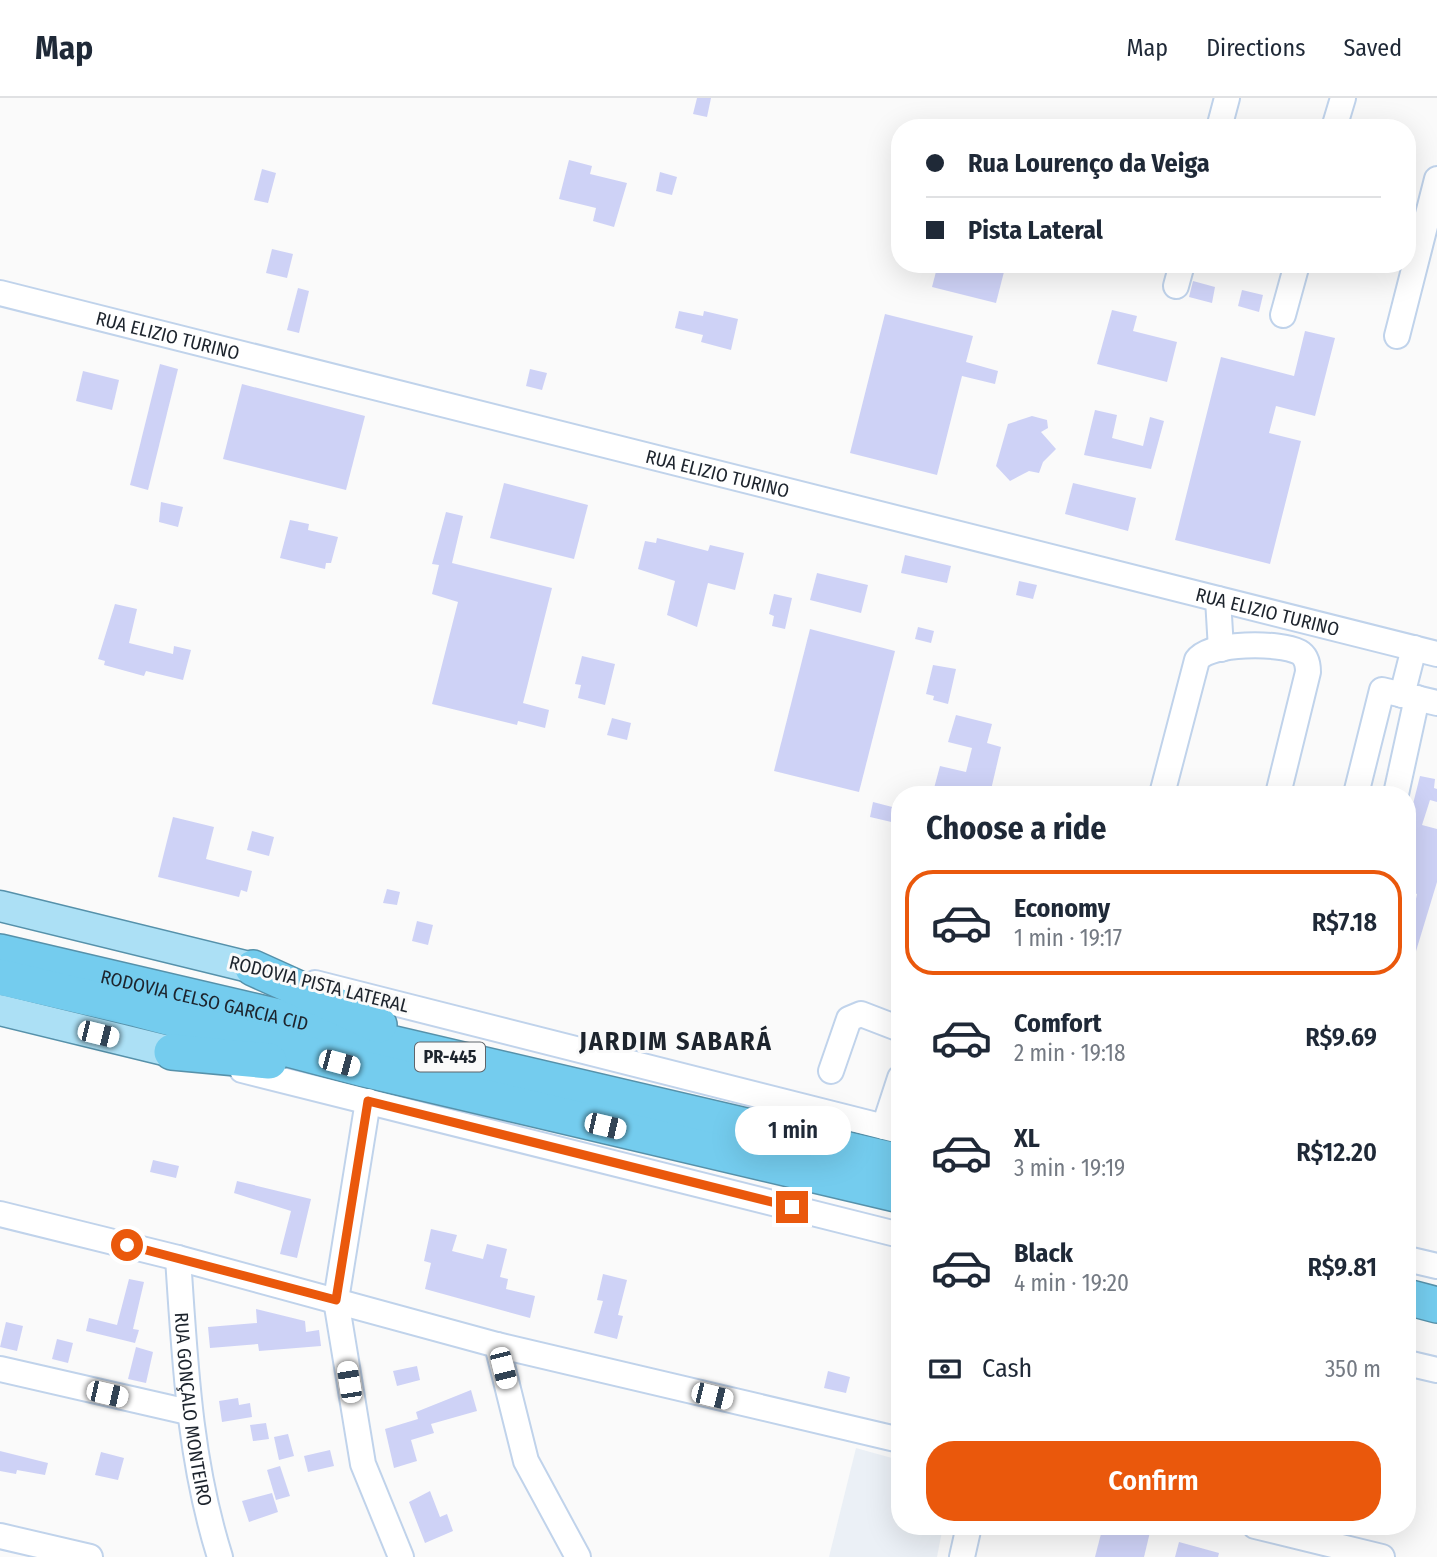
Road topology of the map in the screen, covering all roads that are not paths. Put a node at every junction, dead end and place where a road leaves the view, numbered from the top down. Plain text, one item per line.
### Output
1 (1227, 98) edge
2 (1343, 98) edge
3 (1221, 119) edge
4 (1337, 119) edge
5 (1437, 180) edge
6 (1416, 262) edge
7 (1295, 273) edge
8 (1413, 273) edge
9 (0, 293) edge
10 (1283, 315) dead end
11 (1397, 336) dead end
12 (1218, 599) junction
13 (1221, 649) junction
14 (1431, 651) edge
15 (1419, 699) edge
16 (1164, 786) edge
17 (1280, 786) edge
18 (1358, 786) edge
19 (1398, 786) edge
20 (0, 906) edge
21 (0, 952) edge
22 (253, 968) junction
23 (0, 977) edge
24 (0, 1010) edge
25 (891, 1026) edge
26 (172, 1052) joint
27 (450, 1057) junction
28 (831, 1071) dead end
29 (366, 1085) junction
30 (891, 1129) edge
31 (891, 1160) edge
32 (891, 1193) edge
33 (0, 1214) edge
34 (891, 1233) edge
35 (178, 1258) junction
36 (1416, 1261) edge
37 (1437, 1266) edge
38 (1416, 1299) edge
39 (336, 1300) junction
40 (1437, 1305) edge
41 (1416, 1319) edge
42 (1437, 1325) edge
43 (497, 1345) junction
44 (1416, 1365) edge
45 (0, 1369) edge
46 (1437, 1370) edge
47 (188, 1412) junction
48 (891, 1438) edge
49 (968, 1535) edge
50 (1292, 1535) edge
51 (0, 1536) edge
52 (33, 1550) edge
53 (90, 1557) edge
54 (220, 1557) edge
55 (401, 1557) edge
56 (578, 1557) edge
57 (962, 1557) edge
58 (1382, 1557) edge

1 - 3 street
2 - 4 street
5 - 6 street
7 - 10 street
8 - 11 street
9 - 12 street, RUA ELIZIO TURINO
12 - 13 street
12 - 14 street, RUA ELIZIO TURINO
13 - 16 street
13 - 17 street
14 - 15 street
15 - 18 street
15 - 19 street
20 - 22 main road, RODOVIA PISTA LATERAL / PR-445
21 - 27 highway, RODOVIA CELSO GARCIA CID / PR-445
22 - 27 highway
22 - 30 street, RODOVIA PISTA LATERAL / PR-445
23 - 29 highway, RODOVIA CELSO GARCIA CID / PR-445
24 - 26 main road
25 - 28 street
26 - 29 highway
27 - 31 highway, RODOVIA CELSO GARCIA CID / PR-445
29 - 32 highway, RODOVIA CELSO GARCIA CID / PR-445
29 - 34 street, PR-445
29 - 39 street
33 - 35 street
35 - 39 street
35 - 47 street, RUA GONÇALO MONTEIRO
36 - 37 street
38 - 40 highway
39 - 43 street
39 - 55 street
41 - 42 highway
43 - 48 street
43 - 56 street
44 - 46 street
45 - 47 street
47 - 54 street, RUA GONÇALO MONTEIRO
49 - 57 street
50 - 58 street
51 - 52 street
52 - 53 street

